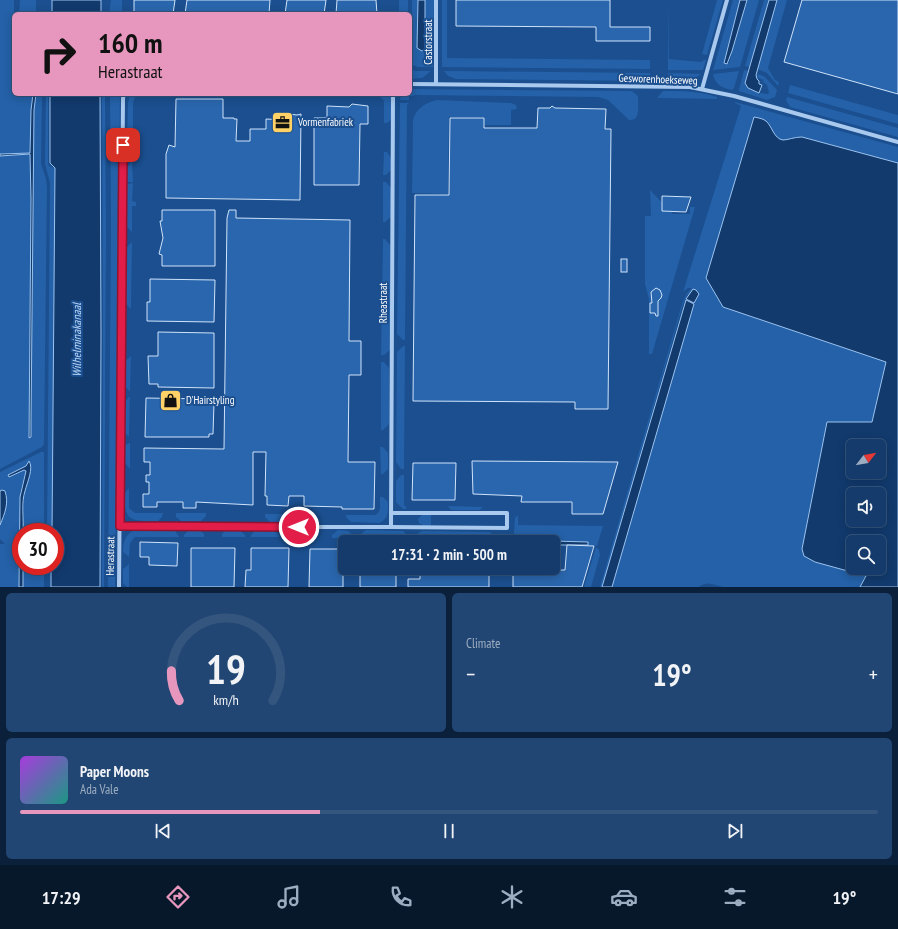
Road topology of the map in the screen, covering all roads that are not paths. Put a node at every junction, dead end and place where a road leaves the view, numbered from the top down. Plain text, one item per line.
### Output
1 (436, 0) edge
2 (727, 0) edge
3 (412, 84) edge
4 (436, 84) junction
5 (702, 89) junction
6 (124, 96) edge
7 (394, 96) edge
8 (898, 142) edge
9 (391, 513) junction
10 (120, 526) junction
11 (391, 528) junction
12 (119, 587) edge

1 - 4 street, Castorstraat
2 - 5 street
3 - 4 street, Gesworenhoekseweg
4 - 5 street, Gesworenhoekseweg
5 - 8 street, Gesworenhoekseweg
6 - 10 street, Herastraat
7 - 9 street, Rheastraat
9 - 11 street, Rheastraat
9 - 11 street
10 - 11 street
10 - 12 street, Herastraat

